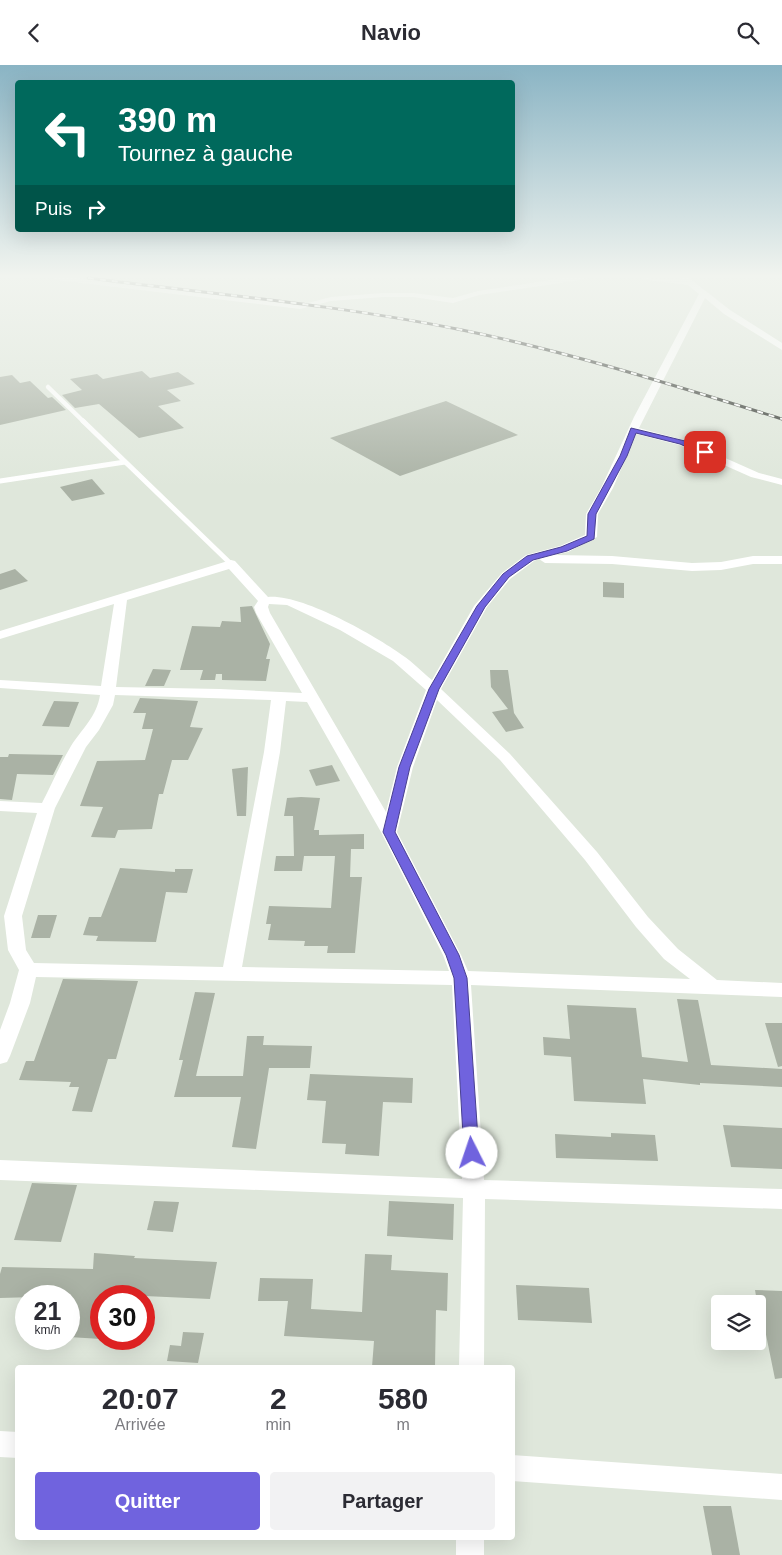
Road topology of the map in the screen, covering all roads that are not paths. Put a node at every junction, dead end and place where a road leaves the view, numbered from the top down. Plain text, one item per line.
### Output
1 (675, 348) edge
2 (48, 387) dead end
3 (633, 430) junction
4 (125, 462) junction
5 (0, 481) edge
6 (782, 482) edge
7 (530, 558) junction
8 (782, 560) edge
9 (232, 565) junction
10 (121, 598) junction
11 (265, 601) junction
12 (0, 635) edge
13 (0, 684) edge
14 (434, 689) junction
15 (108, 691) junction
16 (279, 696) junction
17 (312, 698) junction
18 (0, 807) edge
19 (47, 808) junction
20 (389, 832) junction
21 (28, 970) junction
22 (231, 974) junction
23 (460, 978) junction
24 (712, 987) junction
25 (782, 990) edge
26 (0, 1056) edge
27 (0, 1170) edge
28 (474, 1189) junction
29 (782, 1199) edge
30 (471, 1365) edge
31 (0, 1444) edge
32 (15, 1445) edge
33 (515, 1468) edge
34 (782, 1487) edge
35 (470, 1540) edge
36 (470, 1555) edge

1 - 3 street
2 - 4 lane
3 - 6 street
3 - 7 street
4 - 5 lane
4 - 9 lane
7 - 8 street
7 - 14 street
9 - 10 street
9 - 11 street
10 - 12 street
10 - 15 street
11 - 14 street
11 - 17 street
13 - 15 street
14 - 20 street
14 - 24 street
15 - 16 street
15 - 19 street
16 - 17 street
16 - 22 street
17 - 20 street
18 - 19 street
19 - 21 street
20 - 23 street
21 - 22 street
21 - 26 street
22 - 23 street
23 - 24 street
23 - 28 street
24 - 25 street
27 - 28 street
28 - 29 street
28 - 30 street
31 - 32 street
33 - 34 street
35 - 36 street

